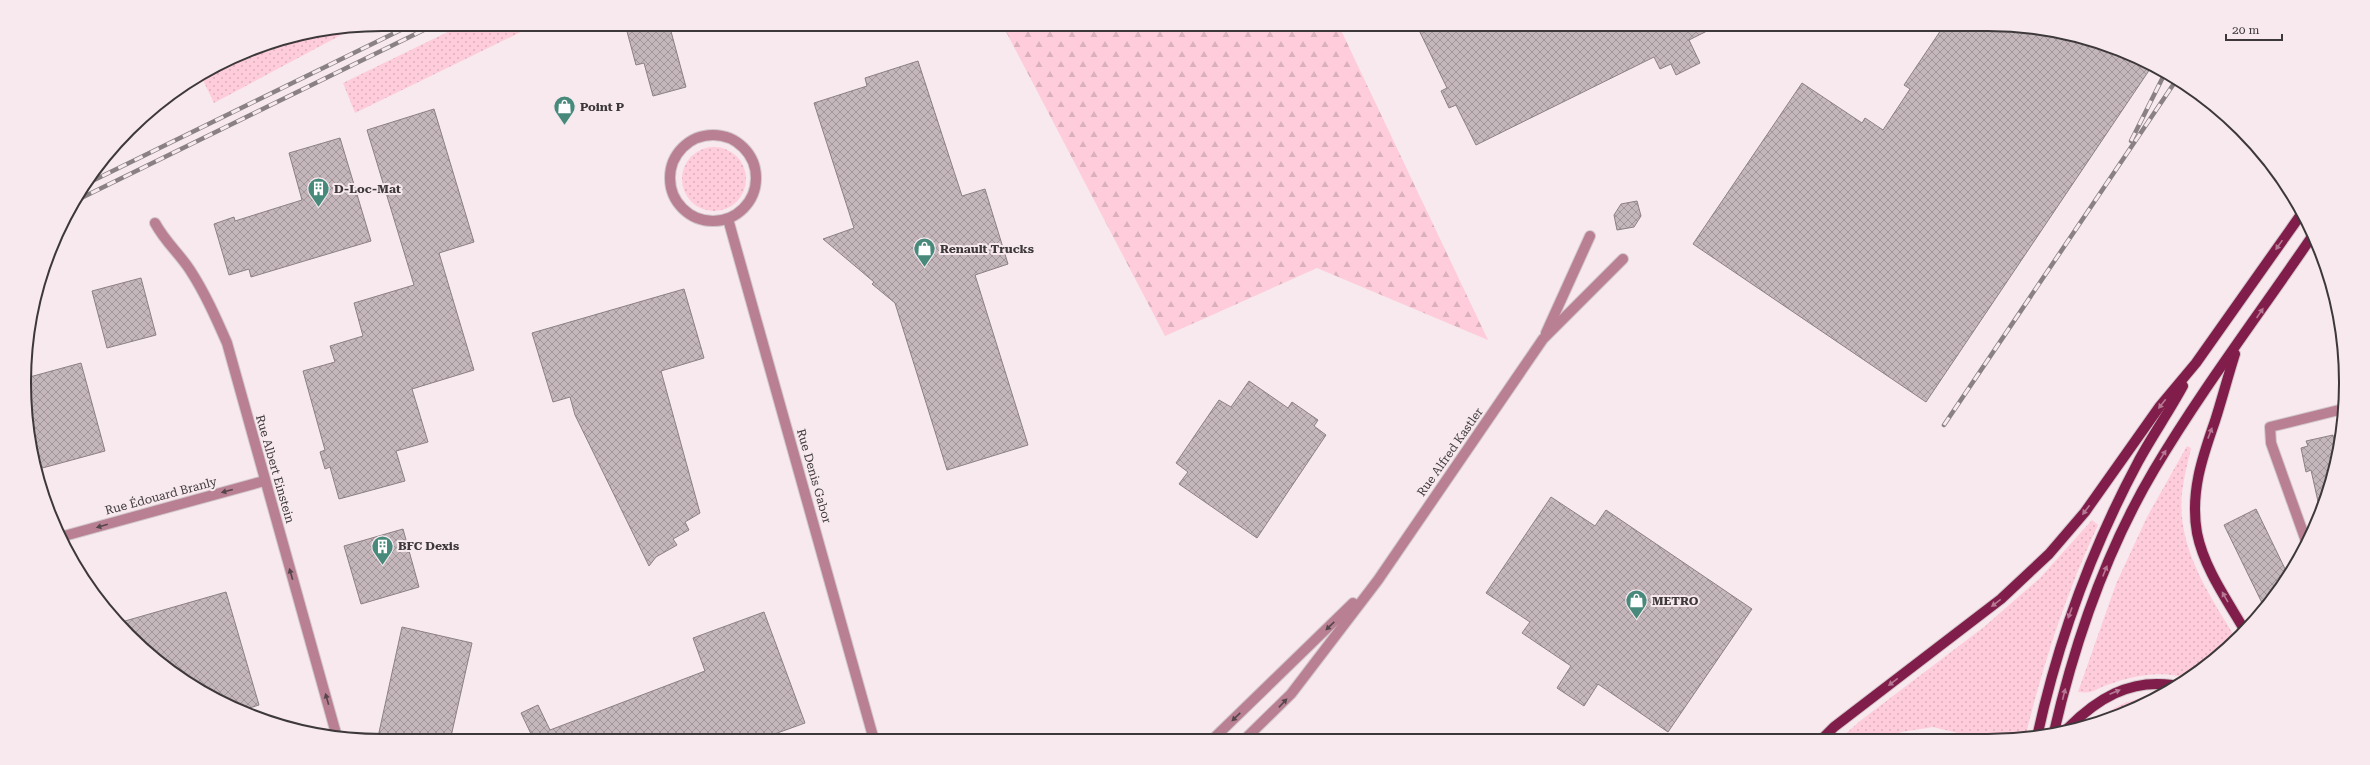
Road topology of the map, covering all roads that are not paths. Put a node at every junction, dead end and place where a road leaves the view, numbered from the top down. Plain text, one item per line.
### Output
1 (2298, 218) edge
2 (728, 219) junction
3 (155, 223) dead end
4 (1590, 236) dead end
5 (2309, 241) edge
6 (1623, 259) dead end
7 (1543, 339) junction
8 (2238, 345) junction
9 (2196, 363) junction
10 (2338, 410) edge
11 (264, 481) junction
12 (66, 535) edge
13 (2304, 536) edge
14 (1378, 580) junction
15 (2242, 625) edge
16 (2166, 685) edge
17 (2073, 723) edge
18 (2055, 727) edge
19 (2039, 730) edge
20 (335, 731) edge
21 (872, 734) edge
22 (1218, 734) edge
23 (1249, 734) edge
24 (1827, 734) edge

1 -> 9 main road
2 - 2 street
2 - 21 street, Rue Denis Gabor
3 - 11 street, Rue Albert Einstein
4 - 7 street, Rue Alfred Kastler
8 -> 5 main road
6 - 7 street, Rue Alfred Kastler
7 - 14 street, Rue Alfred Kastler
15 -> 8 main road
18 -> 8 main road
9 -> 19 main road
9 -> 24 main road
10 - 13 street
11 -> 12 street, Rue Édouard Branly
20 -> 11 street, Rue Albert Einstein
14 -> 22 street, Rue Alfred Kastler
23 -> 14 street, Rue Alfred Kastler
17 -> 16 main road

